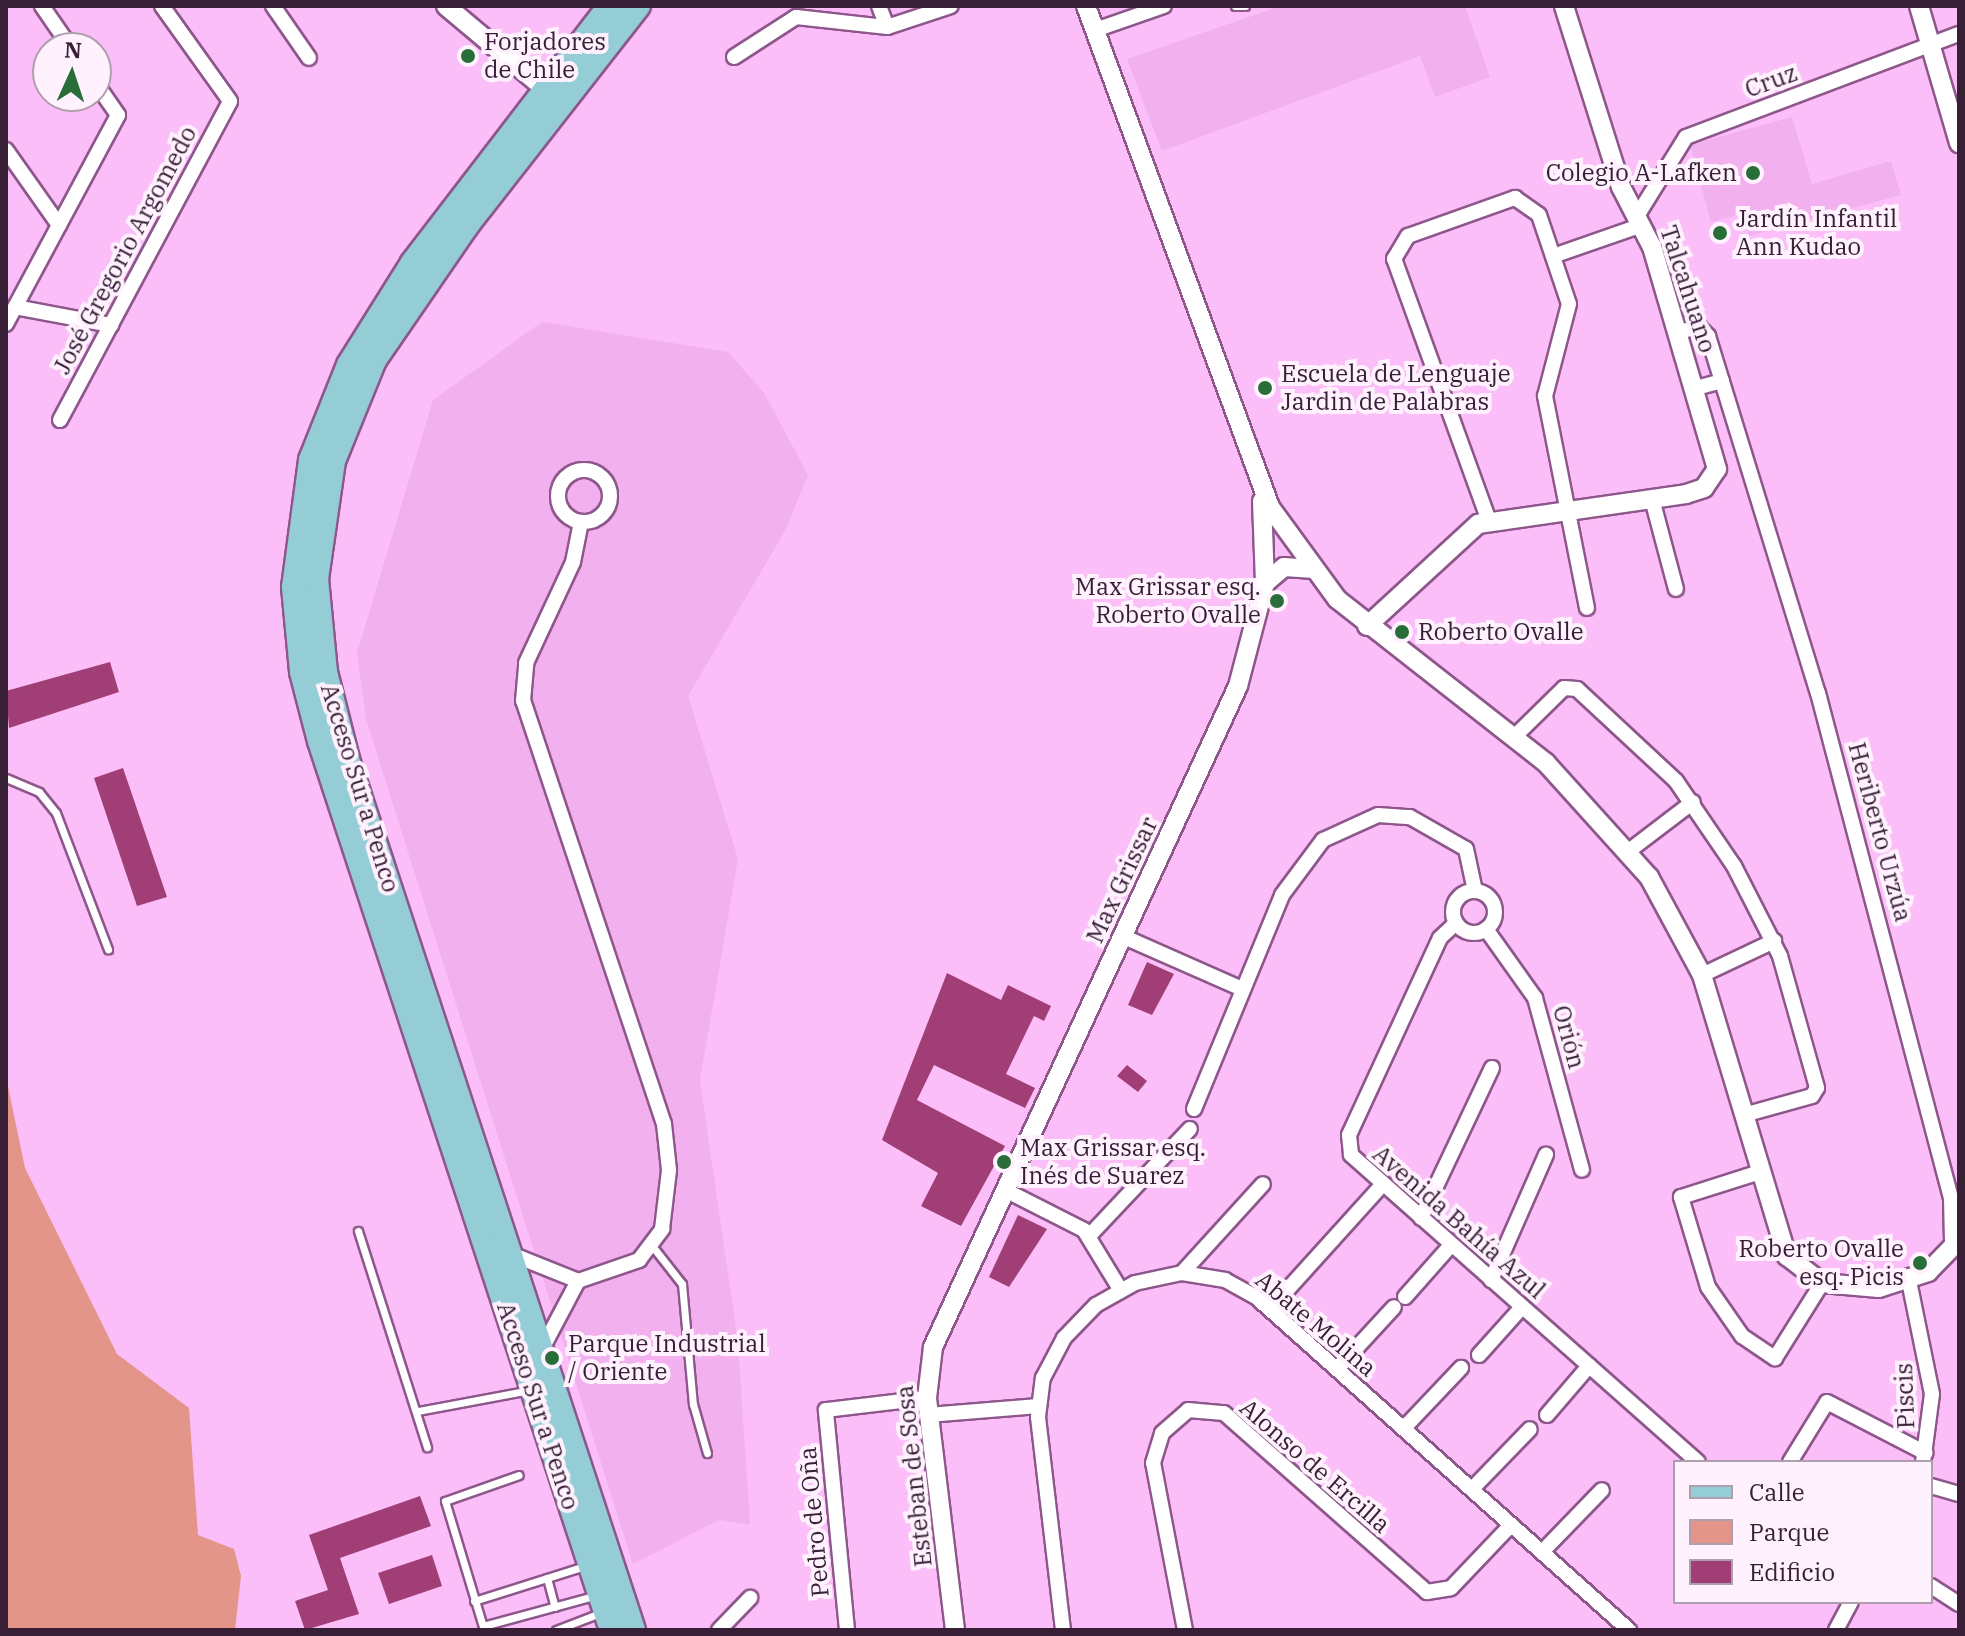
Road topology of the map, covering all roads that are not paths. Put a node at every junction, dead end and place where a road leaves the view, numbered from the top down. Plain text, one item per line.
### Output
1 (42, 6) edge
2 (162, 6) edge
3 (273, 6) edge
4 (446, 6) edge
5 (610, 6) edge
6 (638, 6) edge
7 (879, 6) edge
8 (951, 6) edge
9 (1086, 6) edge
10 (1164, 6) edge
11 (1235, 6) edge
12 (1245, 6) edge
13 (1564, 6) edge
14 (1919, 6) edge
15 (887, 27) junction
16 (1095, 30) junction
17 (60, 32) edge
18 (1959, 34) edge
19 (1931, 45) junction
20 (734, 57) dead end
21 (309, 58) dead end
22 (546, 90) junction
23 (112, 107) edge
24 (1959, 143) edge
25 (6, 150) edge
26 (1640, 220) junction
27 (59, 225) junction
28 (1553, 256) junction
29 (15, 307) junction
30 (6, 324) edge
31 (111, 325) junction
32 (1678, 332) junction
33 (1722, 381) junction
34 (1696, 388) junction
35 (60, 420) dead end
36 (1259, 486) junction
37 (1652, 499) junction
38 (1568, 510) junction
39 (1489, 521) junction
40 (581, 522) dead end
41 (1311, 569) junction
42 (1265, 583) junction
43 (1676, 589) dead end
44 (1587, 608) dead end
45 (1367, 626) junction
46 (1514, 737) junction
47 (6, 778) edge
48 (1693, 802) junction
49 (1630, 850) junction
50 (1475, 891) junction
51 (1456, 923) junction
52 (1486, 929) junction
53 (1122, 936) junction
54 (1774, 941) junction
55 (108, 949) dead end
56 (1702, 975) junction
57 (1242, 989) junction
58 (1492, 1068) dead end
59 (1194, 1109) dead end
60 (1744, 1115) junction
61 (1190, 1129) dead end
62 (1546, 1155) dead end
63 (1582, 1170) dead end
64 (1760, 1172) junction
65 (1263, 1184) dead end
66 (1383, 1184) junction
67 (1005, 1190) junction
68 (1421, 1218) junction
69 (358, 1231) dead end
70 (1089, 1236) junction
71 (1956, 1241) edge
72 (1451, 1245) junction
73 (653, 1247) junction
74 (508, 1252) junction
75 (1182, 1273) junction
76 (1491, 1280) junction
77 (578, 1281) junction
78 (1909, 1281) junction
79 (1822, 1283) junction
80 (1120, 1289) junction
81 (1522, 1307) junction
82 (1270, 1309) junction
83 (541, 1353) junction
84 (1479, 1355) dead end
85 (1589, 1366) junction
86 (1461, 1368) dead end
87 (1337, 1369) junction
88 (532, 1389) junction
89 (928, 1406) junction
90 (1038, 1406) junction
91 (418, 1411) junction
92 (1547, 1415) dead end
93 (1404, 1428) junction
94 (1530, 1429) dead end
95 (427, 1447) dead end
96 (707, 1453) dead end
97 (1924, 1458) edge
98 (1696, 1460) edge
99 (1791, 1460) edge
100 (519, 1475) dead end
101 (1933, 1487) edge
102 (1472, 1489) junction
103 (1602, 1490) dead end
104 (1959, 1494) edge
105 (1511, 1525) junction
106 (1542, 1552) junction
107 (590, 1565) junction
108 (547, 1578) junction
109 (1933, 1587) edge
110 (750, 1598) dead end
111 (1958, 1599) edge
112 (474, 1601) junction
113 (1850, 1604) edge
114 (555, 1607) junction
115 (605, 1612) edge
116 (484, 1628) edge
117 (556, 1630) edge
118 (633, 1630) edge
119 (719, 1630) edge
120 (847, 1630) edge
121 (955, 1630) edge
122 (1063, 1630) edge
123 (1185, 1630) edge
124 (1629, 1630) edge
125 (1836, 1630) edge

1 - 17 street
2 - 31 street, José Gregorio Argomedo
3 - 21 street
4 - 22 street
5 - 22 main road, Acceso Sur a Penco
6 - 74 main road, Acceso Sur a Penco
7 - 15 street
8 - 15 street
9 - 16 street
10 - 16 street
11 - 12 lane
13 - 26 street, Talcahuano
14 - 19 street
15 - 20 street
16 - 36 street
18 - 19 street, Cruz
19 - 24 street
19 - 26 street, Cruz
22 - 88 main road, Acceso Sur a Penco
23 - 27 street
25 - 27 street
26 - 28 street
26 - 32 street, Talcahuano
27 - 29 street
28 - 38 street
28 - 39 street
29 - 30 street
29 - 31 street
31 - 35 street, José Gregorio Argomedo
32 - 33 street, Heriberto Urzúa
32 - 34 street, Talcahuano
33 - 34 street
33 - 71 street, Heriberto Urzúa
34 - 37 street, Talcahuano
36 - 41 street
36 - 42 street, Max Grissar
37 - 38 street
37 - 43 street
38 - 39 street
38 - 44 street
39 - 45 street
40 - 73 street
41 - 42 street
41 - 45 street
42 - 53 street, Max Grissar
45 - 46 street
46 - 48 street
46 - 49 street
47 - 55 lane
48 - 49 street
48 - 54 street
49 - 56 street
50 - 51 street, Avenida Bahía Azul
50 - 52 street
50 - 57 street
51 - 52 street
51 - 66 street, Avenida Bahía Azul
52 - 63 street, Orión
53 - 57 street
53 - 67 street, Max Grissar
54 - 56 street
54 - 60 street
56 - 60 street
57 - 59 street
58 - 68 street
60 - 64 street
61 - 70 street
62 - 76 street
64 - 79 street
64 - 79 street
65 - 75 street
66 - 68 street, Avenida Bahía Azul
66 - 82 street
67 - 70 street
67 - 89 street, Esteban de Sosa
68 - 72 street, Avenida Bahía Azul
69 - 91 lane
70 - 80 street
71 - 78 street, Heriberto Urzúa
72 - 76 street, Avenida Bahía Azul
72 - 87 street
73 - 77 street
73 - 96 lane
74 - 77 street
74 - 83 main road, Acceso Sur a Penco
75 - 80 street, Abate Molina
75 - 82 street, Abate Molina
76 - 81 street, Avenida Bahía Azul
77 - 83 street
78 - 79 street
78 - 97 street, Piscis
80 - 90 street, Abate Molina
81 - 84 street
81 - 85 street, Avenida Bahía Azul
82 - 87 street, Abate Molina
83 - 118 main road, Acceso Sur a Penco
85 - 92 street
85 - 98 street, Avenida Bahía Azul
86 - 93 street
87 - 93 street, Abate Molina
88 - 91 lane
88 - 107 main road, Acceso Sur a Penco
89 - 90 street
89 - 120 street, Pedro de Oña
89 - 121 street, Esteban de Sosa
90 - 122 street, Abate Molina
91 - 95 lane
93 - 102 street, Abate Molina
94 - 102 street
97 - 99 street
100 - 112 lane
101 - 104 street
102 - 105 street, Abate Molina
103 - 106 street
105 - 106 street, Abate Molina
105 - 123 street, Alonso de Ercilla
106 - 124 street, Abate Molina
107 - 108 lane
107 - 115 main road, Acceso Sur a Penco
108 - 112 lane
108 - 114 lane
109 - 111 street
110 - 119 street
112 - 116 lane
113 - 125 street
114 - 115 lane
114 - 116 lane
115 - 117 lane

